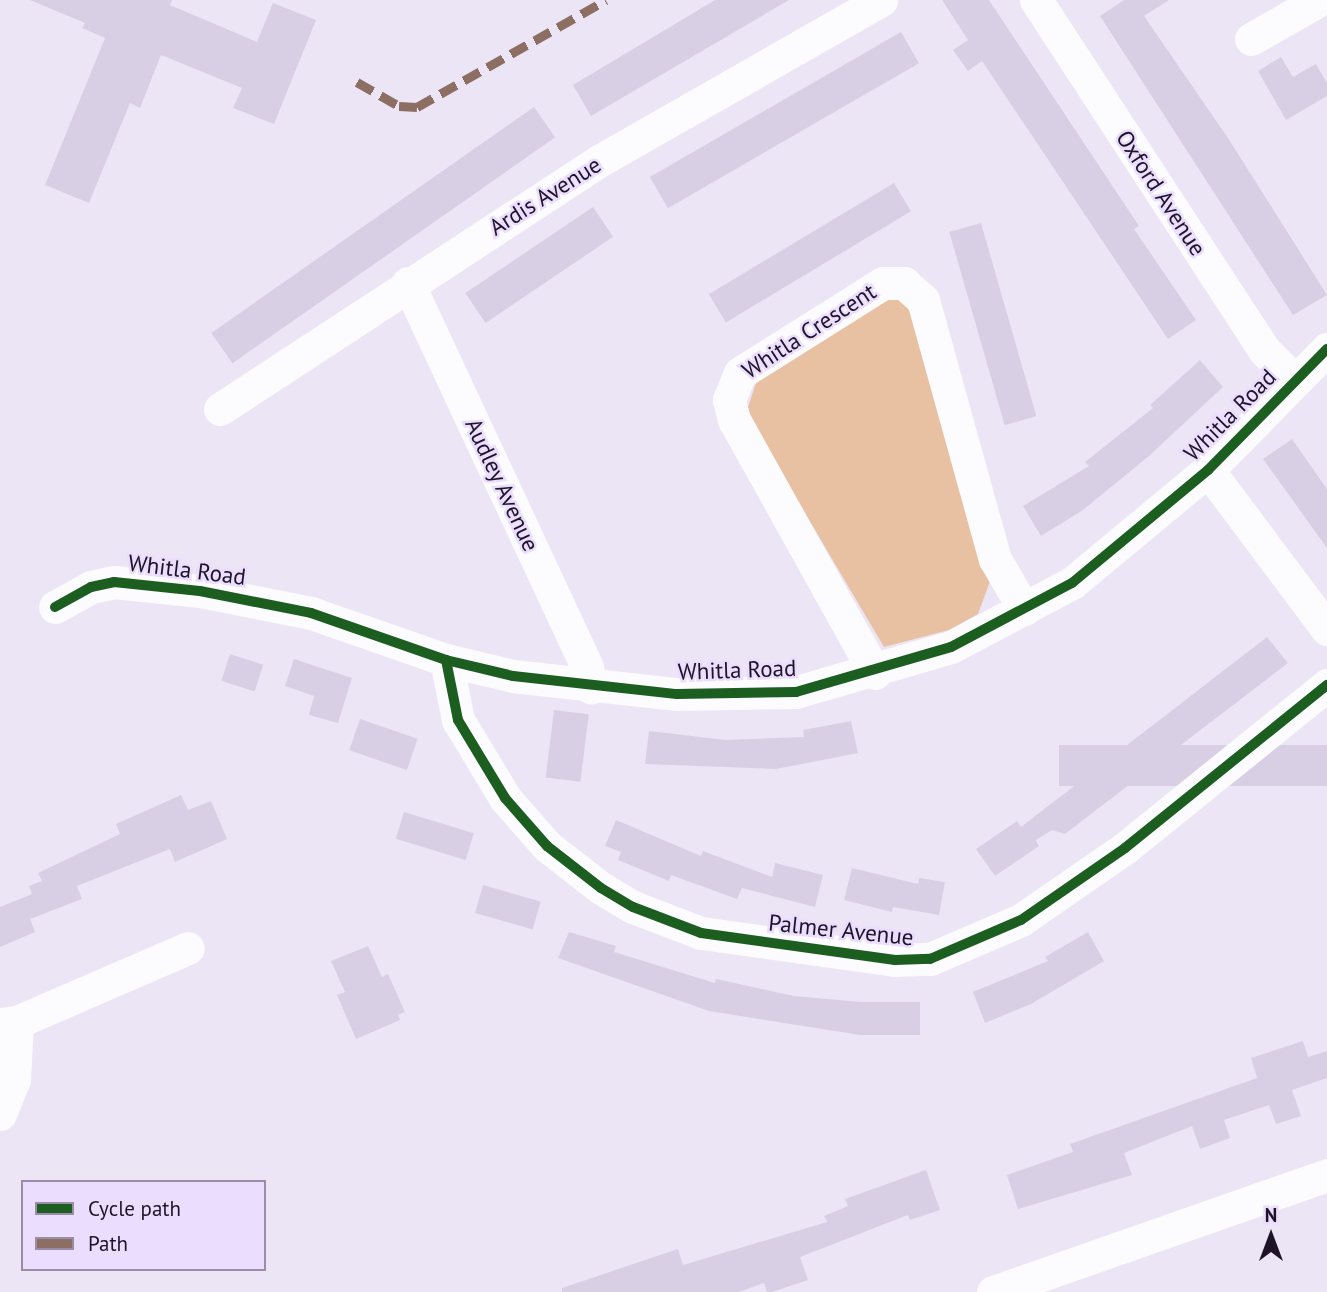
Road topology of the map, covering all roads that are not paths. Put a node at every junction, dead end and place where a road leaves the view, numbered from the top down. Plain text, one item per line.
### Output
1 (881, 0) edge
2 (1036, 0) edge
3 (1319, 0) edge
4 (1251, 39) dead end
5 (408, 283) junction
6 (1327, 349) edge
7 (1294, 380) junction
8 (220, 409) dead end
9 (1208, 470) junction
10 (55, 607) dead end
11 (1024, 609) junction
12 (1327, 629) edge
13 (446, 660) junction
14 (875, 673) junction
15 (1327, 685) edge
16 (591, 688) junction
17 (188, 948) dead end
18 (9, 1023) edge
19 (0, 1114) edge
20 (1327, 1175) edge
21 (995, 1292) edge

1 - 5 street, Ardis Avenue
2 - 7 street, Oxford Avenue
3 - 4 street
5 - 8 street, Ardis Avenue
5 - 16 street, Audley Avenue
6 - 7 street, Whitla Road
7 - 9 street, Whitla Road
9 - 11 street, Whitla Road
9 - 12 street
10 - 13 street, Whitla Road
11 - 14 street, Whitla Road
11 - 14 street, Whitla Crescent
13 - 15 street, Palmer Avenue
13 - 16 street, Whitla Road
14 - 16 street, Whitla Road
17 - 18 street
18 - 19 street
20 - 21 street

